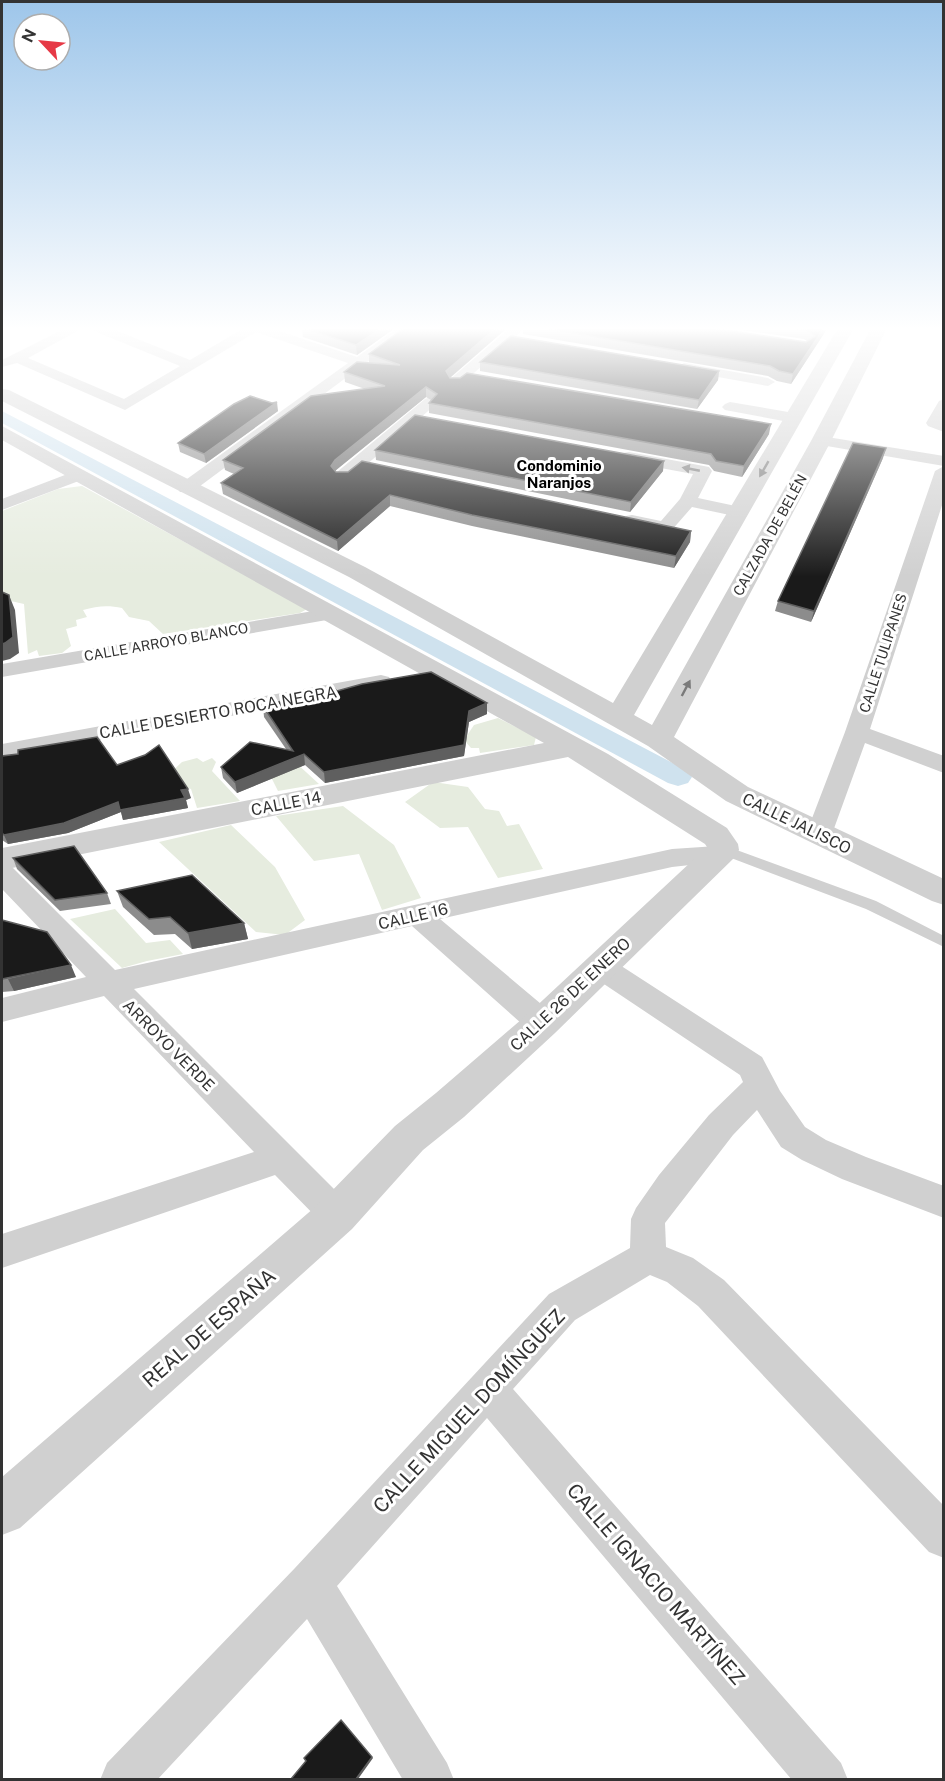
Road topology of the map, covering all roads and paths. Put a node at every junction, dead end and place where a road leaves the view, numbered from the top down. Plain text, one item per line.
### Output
1 (35, 411) edge
2 (291, 411) edge
3 (420, 411) edge
4 (769, 411) edge
5 (798, 411) edge
6 (834, 411) edge
7 (940, 411) edge
8 (413, 417) junction
9 (794, 418) junction
10 (436, 421) edge
11 (944, 427) edge
12 (2, 432) edge
13 (821, 441) junction
14 (610, 454) edge
15 (944, 461) edge
16 (358, 463) junction
17 (381, 467) edge
18 (944, 471) edge
19 (78, 476) junction
20 (343, 476) edge
21 (186, 488) junction
22 (688, 501) junction
23 (2, 505) edge
24 (739, 512) junction
25 (620, 518) edge
26 (722, 542) junction
27 (761, 550) junction
28 (331, 614) junction
29 (2, 671) edge
30 (435, 672) junction
31 (619, 717) junction
32 (857, 732) junction
33 (658, 740) junction
34 (571, 747) junction
35 (2, 751) edge
36 (944, 765) edge
37 (819, 834) junction
38 (721, 850) junction
39 (2, 859) edge
40 (2, 873) edge
41 (944, 893) edge
42 (417, 915) junction
43 (943, 942) edge
44 (600, 966) junction
45 (109, 983) junction
46 (2, 1010) edge
47 (542, 1023) junction
48 (761, 1085) junction
49 (409, 1138) joint
50 (281, 1158) junction
51 (944, 1202) edge
52 (337, 1215) junction
53 (2, 1251) edge
54 (648, 1257) junction
55 (488, 1389) junction
56 (2, 1510) edge
57 (944, 1537) edge
58 (310, 1584) junction
59 (124, 1779) edge
60 (430, 1779) edge
61 (824, 1779) edge

1 - 21 street, CALLE JALISCO
2 - 21 street
3 - 8 street
4 - 9 street
5 - 9 street
6 - 13 street, CALZADA DE BELÉN
7 - 11 street
8 - 10 street
8 - 16 street
9 -> 24 street
12 - 19 street
13 - 15 street
13 - 27 street, CALZADA DE BELÉN
22 -> 14 street
16 - 17 street
16 - 20 street
18 - 32 street, CALLE TULIPANES
19 - 23 street
19 - 28 street
21 - 31 street, CALLE JALISCO
22 - 24 street
22 - 25 street
24 - 26 street
26 - 27 street
26 - 31 street
33 -> 27 street, CALZADA DE BELÉN
28 - 29 street, CALLE ARROYO BLANCO
28 - 30 street
30 - 34 street
30 - 35 street, CALLE DESIERTO ROCA NEGRA
31 - 33 street, CALLE JALISCO
32 - 36 street
32 - 37 street, CALLE TULIPANES
33 - 37 street, CALLE JALISCO
34 - 38 street
34 - 39 street, CALLE 14
37 - 41 street, CALLE JALISCO
38 - 42 street, CALLE 16
38 - 43 lane
38 - 44 street, CALLE 26 DE ENERO
40 - 45 street, ARROYO VERDE
42 - 45 street, CALLE 16
42 - 47 street
44 - 47 street, CALLE 26 DE ENERO
44 - 48 street
45 - 46 street, CALLE 16
45 - 50 street, ARROYO VERDE
47 - 49 street, CALLE 26 DE ENERO
48 - 51 street
48 - 54 street
49 - 52 street, REAL DE ESPAÑA
50 - 52 street, ARROYO VERDE
50 - 53 street
52 - 56 street, REAL DE ESPAÑA
54 - 55 street, CALLE MIGUEL DOMÍNGUEZ
54 - 57 street
55 - 58 street, CALLE MIGUEL DOMÍNGUEZ
55 - 61 street, CALLE IGNACIO MARTÍNEZ
58 - 59 street, CALLE MIGUEL DOMÍNGUEZ
58 - 60 street

